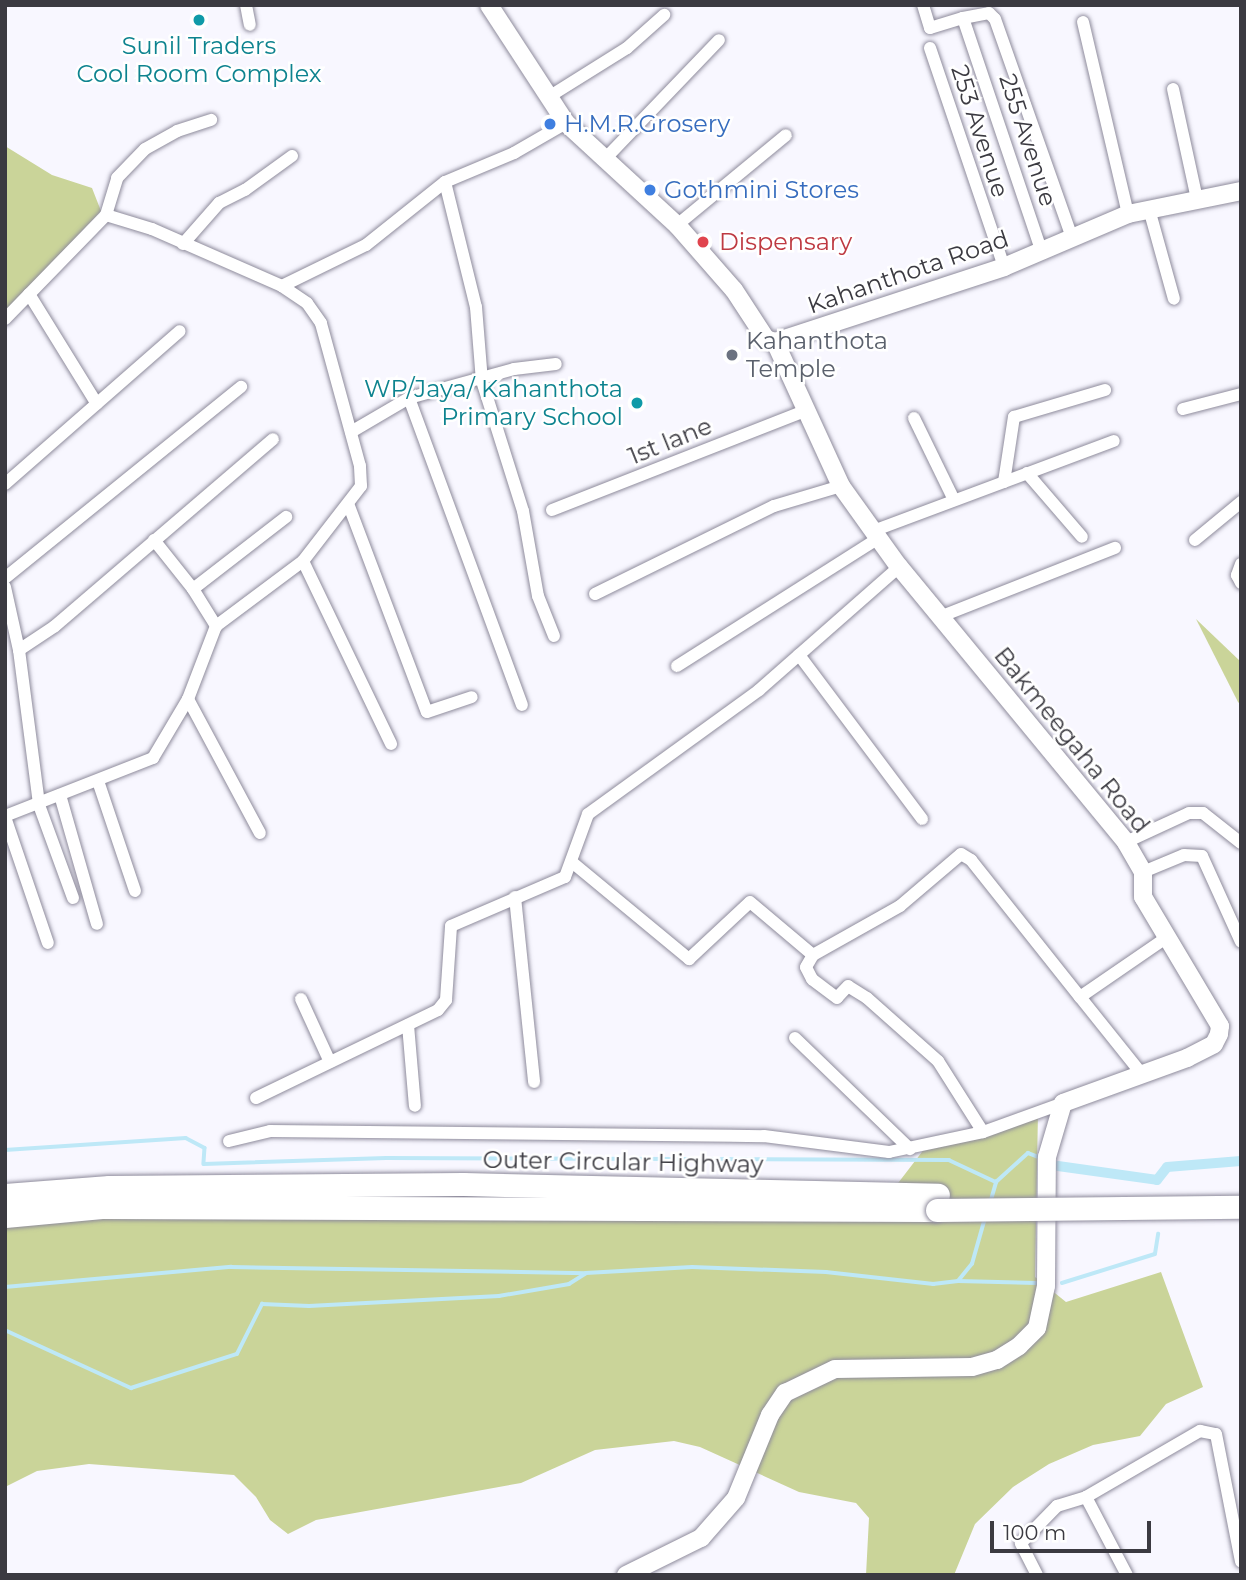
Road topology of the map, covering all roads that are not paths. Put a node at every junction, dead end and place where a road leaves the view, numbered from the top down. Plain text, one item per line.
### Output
1 (246, 5) edge
2 (489, 5) edge
3 (923, 5) edge
4 (664, 15) dead end
5 (963, 18) junction
6 (1083, 22) dead end
7 (250, 25) dead end
8 (719, 40) dead end
9 (930, 48) dead end
10 (1173, 89) dead end
11 (547, 98) junction
12 (211, 120) dead end
13 (566, 123) junction
14 (786, 135) dead end
15 (292, 156) dead end
16 (604, 160) junction
17 (445, 181) junction
18 (1241, 191) edge
19 (1197, 199) junction
20 (1149, 209) junction
21 (1128, 214) junction
22 (106, 215) junction
23 (677, 225) junction
24 (1072, 238) junction
25 (183, 244) junction
26 (1041, 250) junction
27 (1004, 267) junction
28 (282, 286) junction
29 (29, 294) junction
30 (1174, 299) dead end
31 (5, 319) edge
32 (180, 331) dead end
33 (775, 342) junction
34 (556, 364) dead end
35 (482, 381) junction
36 (241, 387) dead end
37 (1104, 390) dead end
38 (1241, 394) edge
39 (409, 398) junction
40 (97, 404) junction
41 (1183, 409) dead end
42 (804, 411) junction
43 (914, 418) dead end
44 (351, 432) junction
45 (273, 439) dead end
46 (1114, 441) dead end
47 (1027, 473) junction
48 (1004, 482) junction
49 (5, 484) edge
50 (841, 486) junction
51 (954, 500) junction
52 (1241, 502) edge
53 (349, 506) junction
54 (552, 510) dead end
55 (286, 517) dead end
56 (876, 534) junction
57 (1082, 537) dead end
58 (153, 540) junction
59 (1195, 540) dead end
60 (1115, 548) dead end
61 (303, 561) junction
62 (1241, 564) edge
63 (899, 567) junction
64 (5, 578) edge
65 (1241, 583) edge
66 (5, 587) edge
67 (193, 589) junction
68 (595, 594) dead end
69 (942, 616) junction
70 (216, 626) junction
71 (554, 636) dead end
72 (19, 650) junction
73 (799, 655) junction
74 (677, 666) dead end
75 (472, 697) dead end
76 (188, 699) junction
77 (522, 705) dead end
78 (391, 744) dead end
79 (98, 781) junction
80 (60, 795) junction
81 (39, 805) junction
82 (5, 817) edge
83 (922, 819) dead end
84 (260, 833) dead end
85 (1126, 842) junction
86 (1241, 843) edge
87 (573, 863) junction
88 (1143, 872) junction
89 (135, 891) dead end
90 (515, 897) junction
91 (73, 898) dead end
92 (97, 923) dead end
93 (1166, 939) junction
94 (1241, 942) edge
95 (48, 943) dead end
96 (813, 955) junction
97 (1080, 997) junction
98 (302, 999) dead end
99 (408, 1025) junction
100 (795, 1038) dead end
101 (330, 1062) junction
102 (1140, 1072) junction
103 (534, 1082) dead end
104 (256, 1098) dead end
105 (1063, 1102) junction
106 (415, 1106) dead end
107 (983, 1132) junction
108 (229, 1141) dead end
109 (910, 1149) junction
110 (1241, 1192) edge
111 (5, 1195) edge
112 (938, 1203) junction
113 (1241, 1207) edge
114 (5, 1216) edge
115 (1086, 1497) junction
116 (1241, 1562) edge
117 (626, 1575) edge
118 (1037, 1575) edge
119 (1127, 1575) edge

1 - 7 street
2 - 11 street
3 - 5 street
4 - 11 street
5 - 24 street
5 - 26 street, 255 Avenue
6 - 21 street
8 - 16 street
9 - 27 street, 253 Avenue
10 - 19 street
11 - 13 street
12 - 22 street
13 - 16 street
13 - 17 street
14 - 23 street
15 - 25 street
16 - 23 street
17 - 28 street
17 - 35 street
18 - 19 street, Kahanthota Road
19 - 20 street, Kahanthota Road
20 - 21 street, Kahanthota Road
20 - 30 street
21 - 24 street, Kahanthota Road
22 - 25 street
22 - 29 street
23 - 33 street
24 - 26 street, Kahanthota Road
25 - 28 street
26 - 27 street, Kahanthota Road
27 - 33 street, Kahanthota Road
28 - 44 street
29 - 31 street
29 - 40 street
32 - 40 street
33 - 42 street, Bakmeegaha Road
34 - 35 street
35 - 39 street
35 - 71 street
36 - 64 street
37 - 48 street
38 - 41 street
39 - 44 street
39 - 77 street
40 - 49 street
42 - 50 street, Bakmeegaha Road
42 - 54 street, 1st lane
43 - 51 street
44 - 53 street
45 - 58 street
46 - 47 street
47 - 48 street
47 - 57 street
48 - 51 street
50 - 56 street, Bakmeegaha Road
50 - 68 street
51 - 56 street
52 - 59 street
53 - 61 street
53 - 75 street
55 - 67 street
56 - 63 street, Bakmeegaha Road
56 - 74 street
58 - 67 street
58 - 72 street
60 - 69 street
61 - 70 street
61 - 78 street
62 - 65 street
63 - 69 street, Bakmeegaha Road
63 - 73 street
66 - 72 street
67 - 70 street
69 - 85 street, Bakmeegaha Road
70 - 76 street
72 - 81 street
73 - 83 street
73 - 87 street
76 - 79 street
76 - 84 street
79 - 80 street
79 - 89 street
80 - 81 street
80 - 92 street
81 - 82 street
81 - 91 street
82 - 95 street
85 - 86 street
85 - 88 street, Bakmeegaha Road
87 - 90 street
87 - 96 street
88 - 93 street, Bakmeegaha Road
88 - 94 street
90 - 99 street
90 - 103 street
93 - 97 street
93 - 102 street, Bakmeegaha Road
96 - 97 street
96 - 107 street
97 - 102 street
98 - 101 street
99 - 101 street
99 - 106 street
100 - 109 street
101 - 104 street
102 - 105 street, Bakmeegaha Road
105 - 107 street
105 - 117 street
107 - 109 street
108 - 109 street
110 - 112 highway, Outer Circular Highway
111 - 112 highway, Outer Circular Highway
112 - 113 highway, Outer Circular Highway, bridge
112 - 114 highway, Outer Circular Highway
115 - 116 street
115 - 118 street
115 - 119 street

